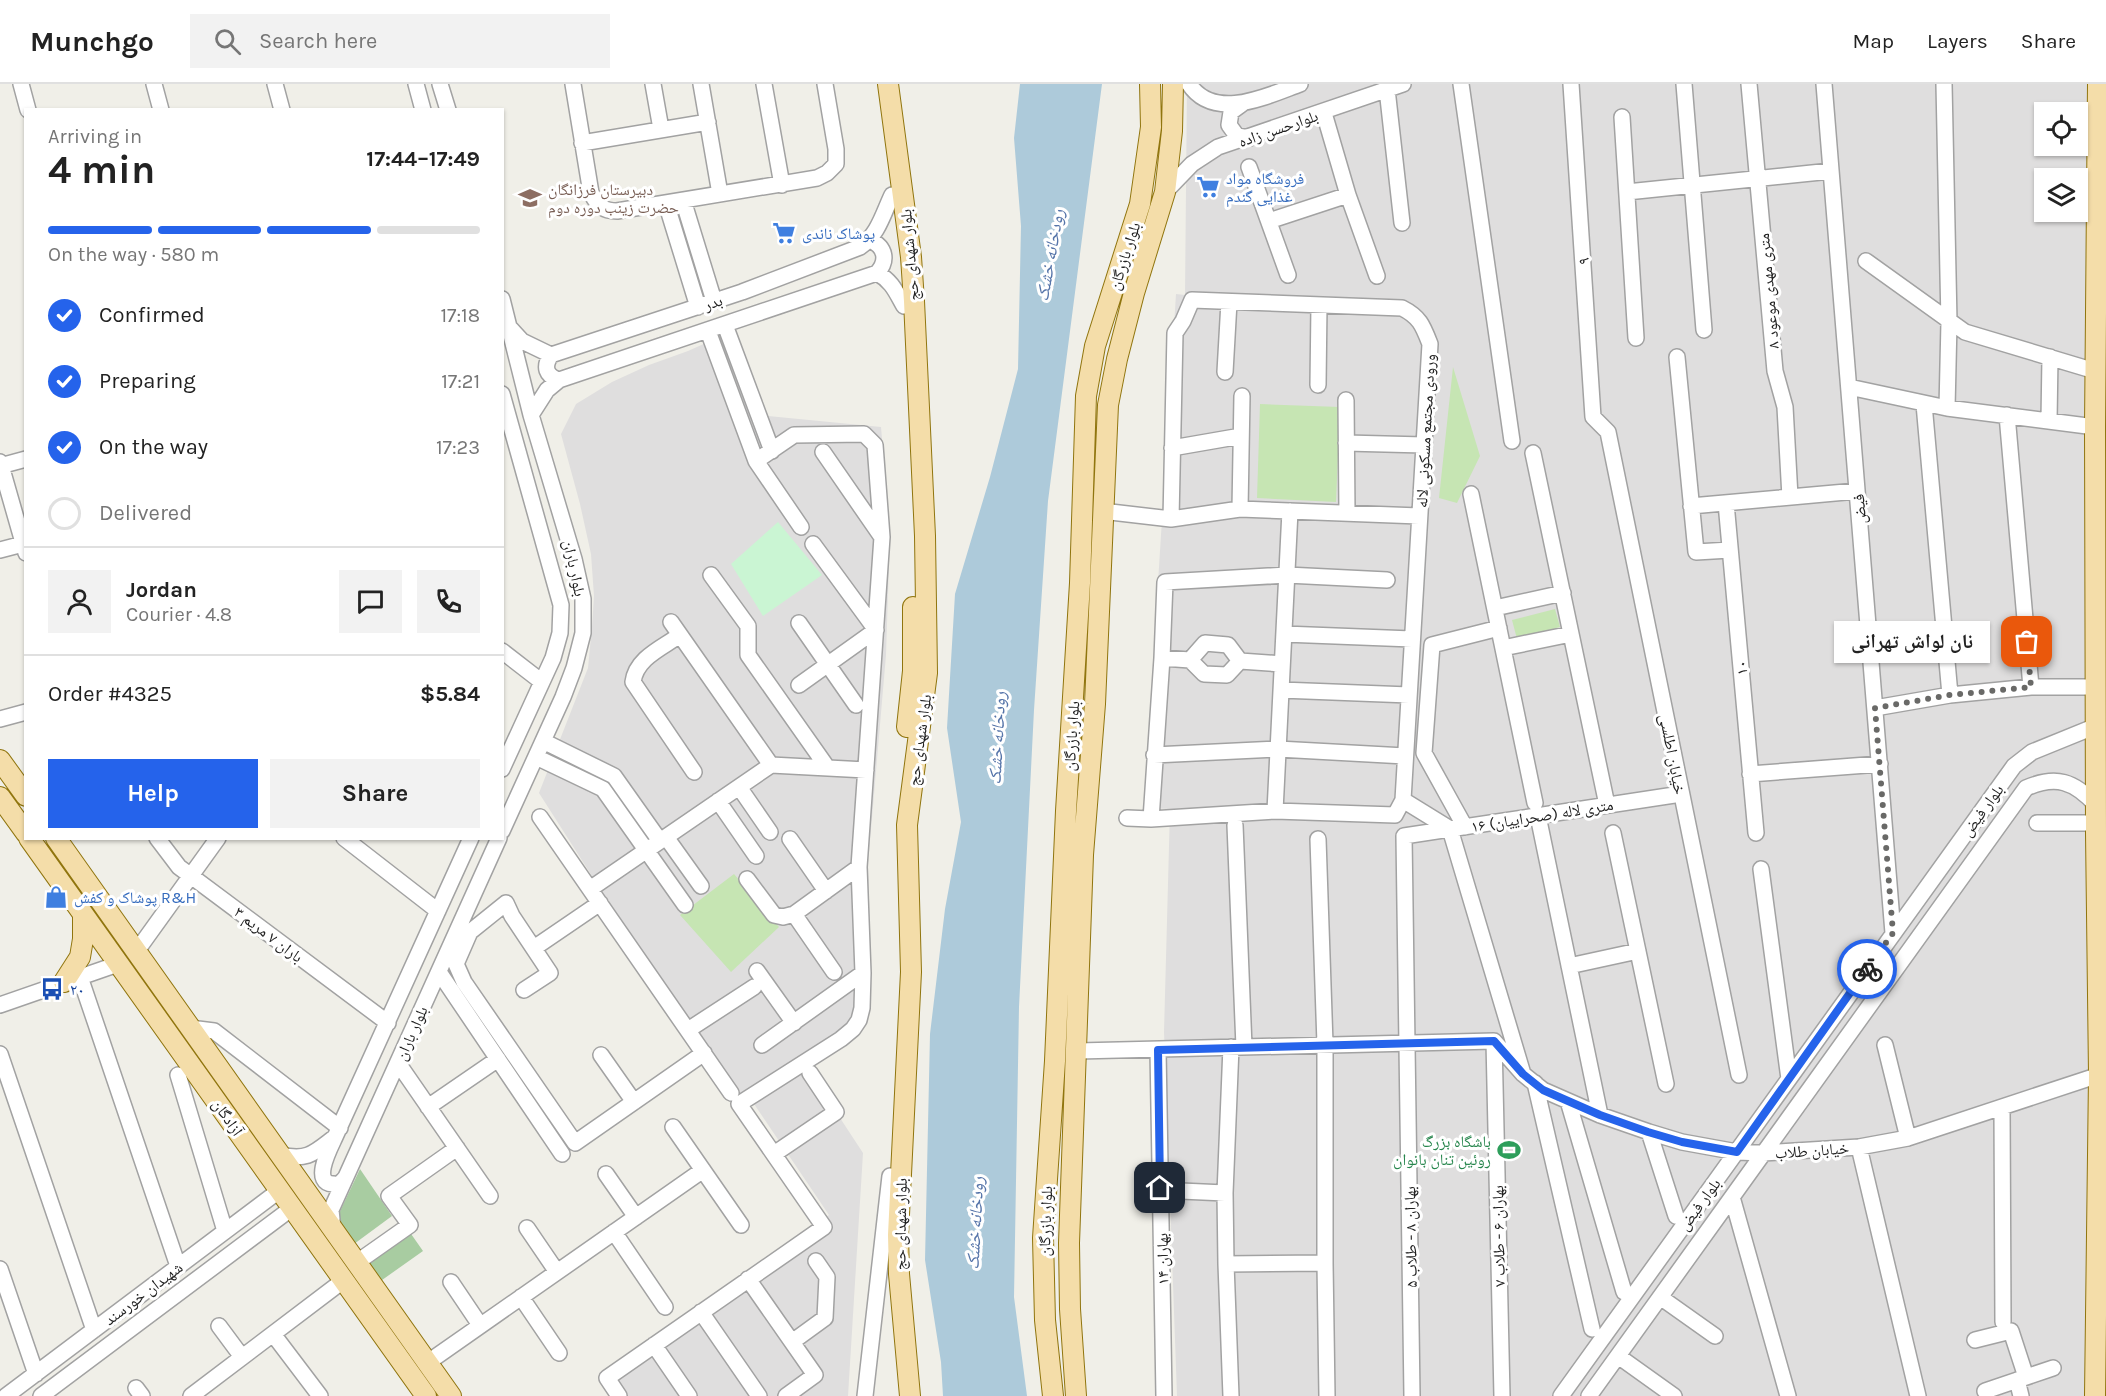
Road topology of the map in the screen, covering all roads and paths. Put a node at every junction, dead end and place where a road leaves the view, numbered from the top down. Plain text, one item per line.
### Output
1 (21, 84) edge
2 (154, 84) edge
3 (275, 84) edge
4 (416, 84) edge
5 (440, 84) edge
6 (573, 84) edge
7 (653, 84) edge
8 (701, 84) edge
9 (764, 84) edge
10 (825, 84) edge
11 (876, 84) edge
12 (888, 84) edge
13 (1150, 84) edge
14 (1173, 84) edge
15 (1189, 84) edge
16 (1300, 84) edge
17 (1403, 84) edge
18 (1461, 84) edge
19 (1571, 84) edge
20 (1684, 84) edge
21 (1749, 84) edge
22 (1824, 84) edge
23 (1944, 84) edge
24 (2098, 84) edge
25 (1387, 89) junction
26 (1242, 104) junction
27 (27, 108) edge
28 (160, 108) edge
29 (281, 108) edge
30 (422, 108) edge
31 (446, 108) edge
32 (1324, 112) junction
33 (1622, 117) dead end
34 (708, 122) junction
35 (661, 129) junction
36 (1250, 138) junction
37 (582, 143) junction
38 (2102, 156) edge
39 (1249, 167) dead end
40 (1832, 171) junction
41 (1758, 178) junction
42 (782, 185) junction
43 (1692, 185) junction
44 (1165, 192) junction
45 (1627, 192) junction
46 (720, 194) junction
47 (892, 195) junction
48 (1348, 195) junction
49 (683, 200) junction
50 (666, 203) junction
51 (1269, 221) junction
52 (1402, 223) dead end
53 (870, 240) junction
54 (702, 260) junction
55 (1866, 261) dead end
56 (684, 264) junction
57 (877, 273) junction
58 (1288, 274) dead end
59 (1377, 276) dead end
60 (714, 301) junction
61 (1229, 302) junction
62 (1319, 305) junction
63 (504, 306) edge
64 (904, 306) junction
65 (698, 307) junction
66 (1949, 322) junction
67 (725, 325) junction
68 (511, 329) junction
69 (1704, 330) dead end
70 (708, 331) junction
71 (1636, 338) dead end
72 (734, 347) junction
73 (716, 352) junction
74 (551, 355) junction
75 (1677, 357) dead end
76 (2050, 357) junction
77 (2096, 371) junction
78 (1225, 372) dead end
79 (559, 380) junction
80 (1318, 385) dead end
81 (1849, 387) junction
82 (1242, 396) dead end
83 (1346, 400) dead end
84 (504, 401) edge
85 (1924, 404) junction
86 (1947, 408) junction
87 (531, 415) junction
88 (2007, 415) junction
89 (2049, 421) junction
90 (2095, 426) junction
91 (1608, 432) joint
92 (1241, 436) junction
93 (1512, 441) dead end
94 (1346, 443) junction
95 (1424, 445) junction
96 (1172, 448) junction
97 (772, 451) junction
98 (823, 452) dead end
99 (1533, 453) dead end
100 (24, 459) edge
101 (756, 461) junction
102 (0, 465) edge
103 (1857, 491) junction
104 (1471, 494) dead end
105 (1790, 497) junction
106 (1725, 503) junction
107 (1691, 506) junction
108 (1240, 509) junction
109 (1102, 511) junction
110 (1290, 511) junction
111 (1347, 513) junction
112 (1419, 516) junction
113 (1171, 519) junction
114 (801, 527) dead end
115 (882, 537) junction
116 (813, 544) dead end
117 (24, 549) edge
118 (0, 550) edge
119 (1730, 550) junction
120 (711, 575) dead end
121 (1287, 575) junction
122 (1387, 580) dead end
123 (1563, 592) junction
124 (1495, 608) junction
125 (799, 623) dead end
126 (1499, 628) junction
127 (876, 630) junction
128 (1284, 634) junction
129 (1571, 634) junction
130 (1412, 639) junction
131 (1503, 648) junction
132 (504, 653) edge
133 (1162, 658) junction
134 (1190, 660) junction
135 (1240, 661) junction
136 (828, 663) junction
137 (1282, 664) junction
138 (542, 682) junction
139 (799, 685) dead end
140 (2031, 687) junction
141 (2096, 687) junction
142 (1281, 690) junction
143 (1409, 695) junction
144 (1950, 695) junction
145 (1073, 697) junction
146 (1095, 704) junction
147 (856, 705) dead end
148 (1875, 708) junction
149 (24, 713) edge
150 (0, 719) edge
151 (2096, 726) junction
152 (543, 741) junction
153 (1278, 749) junction
154 (1154, 755) junction
155 (536, 756) junction
156 (1405, 756) junction
157 (0, 760) edge
158 (1880, 764) junction
159 (504, 765) edge
160 (771, 765) junction
161 (827, 767) junction
162 (867, 770) junction
163 (694, 772) dead end
164 (1750, 774) junction
165 (739, 786) junction
166 (24, 793) edge
167 (1681, 794) junction
168 (0, 797) edge
169 (1403, 800) junction
170 (718, 801) junction
171 (1607, 805) junction
172 (1537, 809) junction
173 (1275, 811) junction
174 (2096, 814) junction
175 (540, 817) dead end
176 (1127, 818) dead end
177 (1151, 819) junction
178 (2037, 823) dead end
179 (1235, 825) dead end
180 (504, 827) edge
181 (1457, 828) junction
182 (24, 830) edge
183 (770, 832) dead end
184 (1612, 833) dead end
185 (1756, 833) dead end
186 (1404, 836) joint
187 (663, 839) junction
188 (790, 839) dead end
189 (1318, 839) dead end
190 (30, 840) edge
191 (57, 840) edge
192 (159, 840) edge
193 (217, 840) edge
194 (347, 840) edge
195 (470, 840) edge
196 (498, 840) edge
197 (646, 850) junction
198 (1953, 850) junction
199 (756, 856) dead end
200 (1971, 864) junction
201 (859, 867) junction
202 (1761, 869) dead end
203 (190, 876) junction
204 (747, 879) dead end
205 (701, 886) dead end
206 (590, 889) junction
207 (826, 891) junction
208 (600, 903) junction
209 (685, 905) dead end
210 (438, 911) junction
211 (83, 914) junction
212 (794, 914) junction
213 (1893, 933) junction
214 (534, 948) junction
215 (1638, 951) junction
216 (136, 952) junction
217 (118, 964) junction
218 (1569, 966) junction
219 (757, 971) dead end
220 (439, 972) junction
221 (834, 972) dead end
222 (863, 973) junction
223 (72, 980) junction
224 (754, 987) dead end
225 (524, 990) dead end
226 (0, 1005) edge
227 (387, 1023) junction
228 (794, 1023) junction
229 (190, 1028) junction
230 (688, 1030) junction
231 (1494, 1041) junction
232 (1407, 1042) junction
233 (1325, 1044) junction
234 (762, 1045) dead end
235 (1886, 1045) dead end
236 (1237, 1047) junction
237 (1158, 1050) junction
238 (1078, 1051) junction
239 (704, 1053) junction
240 (0, 1054) edge
241 (602, 1055) dead end
242 (498, 1059) junction
243 (398, 1063) junction
244 (216, 1064) junction
245 (810, 1073) dead end
246 (178, 1075) dead end
247 (1739, 1075) dead end
248 (2099, 1075) junction
249 (199, 1076) junction
250 (1529, 1079) junction
251 (1789, 1079) junction
252 (1666, 1084) dead end
253 (731, 1093) dead end
254 (1568, 1101) junction
255 (634, 1102) junction
256 (428, 1107) junction
257 (2002, 1108) junction
258 (1600, 1115) junction
259 (673, 1127) dead end
260 (337, 1132) junction
261 (1648, 1132) junction
262 (1908, 1138) junction
263 (1859, 1147) junction
264 (457, 1148) junction
265 (1737, 1152) junction
266 (1763, 1153) junction
267 (562, 1154) dead end
268 (774, 1154) junction
269 (281, 1155) junction
270 (703, 1170) junction
271 (606, 1174) dead end
272 (890, 1176) junction
273 (346, 1178) junction
274 (279, 1190) junction
275 (1182, 1191) dead end
276 (1226, 1193) junction
277 (490, 1196) dead end
278 (1732, 1197) junction
279 (258, 1206) junction
280 (292, 1208) junction
281 (1676, 1216) dead end
282 (636, 1217) junction
283 (741, 1225) dead end
284 (267, 1226) junction
285 (527, 1228) dead end
286 (333, 1230) junction
287 (225, 1231) junction
288 (614, 1232) junction
289 (816, 1261) dead end
290 (356, 1263) junction
291 (1324, 1263) junction
292 (1226, 1264) junction
293 (178, 1266) junction
294 (0, 1269) edge
295 (557, 1272) junction
296 (748, 1279) junction
297 (344, 1280) junction
298 (451, 1282) dead end
299 (1624, 1292) dead end
300 (2101, 1294) edge
301 (521, 1297) junction
302 (1660, 1297) junction
303 (665, 1307) dead end
304 (701, 1312) junction
305 (2003, 1322) dead end
306 (480, 1325) junction
307 (219, 1326) dead end
308 (1592, 1329) dead end
309 (94, 1330) junction
310 (273, 1334) junction
311 (1714, 1336) dead end
312 (1975, 1340) dead end
313 (792, 1342) junction
314 (654, 1345) junction
315 (559, 1353) dead end
316 (1618, 1356) junction
317 (242, 1357) junction
318 (427, 1363) junction
319 (2053, 1368) dead end
320 (36, 1374) junction
321 (2022, 1378) junction
322 (1985, 1391) dead end
323 (193, 1395) edge
324 (6, 1396) edge
325 (40, 1396) edge
326 (320, 1396) edge
327 (426, 1396) edge
328 (451, 1396) edge
329 (619, 1396) edge
330 (689, 1396) edge
331 (759, 1396) edge
332 (786, 1396) edge
333 (865, 1396) edge
334 (903, 1396) edge
335 (910, 1396) edge
336 (1053, 1396) edge
337 (1076, 1396) edge
338 (1164, 1396) edge
339 (1231, 1396) edge
340 (1327, 1396) edge
341 (1412, 1396) edge
342 (1502, 1396) edge
343 (1561, 1396) edge
344 (1589, 1396) edge
345 (1674, 1396) edge
346 (1788, 1396) edge
347 (1917, 1396) edge
348 (2021, 1396) edge
349 (2095, 1396) edge

1 - 27 street
2 - 28 street
3 - 29 street
4 - 30 street
5 - 31 street
6 - 37 street
7 - 35 street
8 - 34 street
9 - 42 street
10 - 42 street
11 - 47 main road, بلوار شهدای حج
12 - 335 main road, بلوار شهدای حج
13 - 145 main road, بلوار بازرگان
14 - 44 main road, بلوار بازرگان
15 - 26 street, بلوارحسن زاده
16 - 26 street, بلوارحسن زاده
17 - 25 street, بلوارحسن زاده
18 - 93 street
19 - 91 street, ۹
20 - 43 street
21 - 41 street, ۸ متری مهدی موعود
22 - 40 street, فیض
23 - 66 street
24 - 38 main road
25 - 32 street, بلوارحسن زاده
25 - 52 street
26 - 36 street
32 - 36 street, بلوارحسن زاده
32 - 48 street
33 - 45 street
34 - 35 street
34 - 46 street
35 - 37 street
36 - 44 street, بلوارحسن زاده
37 - 50 street
38 - 77 main road
39 - 51 street
40 - 41 street
40 - 81 street, فیض
41 - 43 street
41 - 105 street, ۸ متری مهدی موعود
42 - 46 street
43 - 45 street
43 - 69 street
44 - 109 main road, بلوار بازرگان
45 - 71 street
46 - 49 street
47 - 53 street
47 - 64 main road, بلوار شهدای حج
48 - 51 street
48 - 59 street
49 - 50 street
49 - 54 street
50 - 56 street
51 - 58 street
53 - 57 street
53 - 60 street, بدر
54 - 56 street
54 - 60 street
55 - 66 street
56 - 65 street
57 - 64 street
57 - 67 street, بدر
60 - 65 street, بدر
61 - 62 street, ورودی مجتمع مسکونی لاله
61 - 78 street
61 - 96 street, ورودی مجتمع مسکونی لاله
62 - 80 street
62 - 95 street, ورودی مجتمع مسکونی لاله
63 - 68 street, بلوار باران
64 - 272 main road, بلوار شهدای حج
65 - 74 street, بدر
66 - 76 street
66 - 86 street
67 - 70 street, بدر
67 - 72 street
68 - 74 street
68 - 87 street, بلوار باران
70 - 73 street
70 - 79 street, بدر
72 - 73 street
72 - 97 street
73 - 101 street
74 - 79 street
75 - 107 street
76 - 77 street
76 - 89 street
77 - 90 main road
79 - 87 street
81 - 85 street
81 - 103 street, فیض
82 - 92 street
83 - 94 street
84 - 138 street, بلوار باران
85 - 86 street
85 - 144 street
86 - 88 street
87 - 152 street, بلوار باران
88 - 89 street
88 - 140 street
89 - 90 street
90 - 141 main road
91 - 167 street, خيابان اطلسى
92 - 96 street
92 - 108 street
94 - 95 street
94 - 111 street
95 - 112 street, ورودی مجتمع مسکونی لاله
96 - 113 street, ورودی مجتمع مسکونی لاله
97 - 101 street
97 - 115 street
98 - 115 street
99 - 123 street
100 - 102 street
101 - 114 street
102 - 117 street
103 - 105 street
103 - 148 street, فیض
104 - 124 street
105 - 106 street
106 - 107 street
106 - 119 street, ۱۰
107 - 119 street
108 - 110 street
108 - 113 street
109 - 113 street
109 - 146 main road, بلوار بازرگان
110 - 111 street
110 - 121 street
111 - 112 street
112 - 130 street, ورودی مجتمع مسکونی لاله
115 - 127 street
116 - 127 street
117 - 118 street
119 - 164 street, ۱۰
120 - 161 street
121 - 122 street
121 - 128 street
121 - 133 street
123 - 124 street
123 - 129 street
124 - 126 street
125 - 136 street
126 - 131 street
126 - 181 street
127 - 136 street
127 - 162 street
128 - 130 street
128 - 137 street
129 - 131 street
129 - 171 street
130 - 143 street, ورودی مجتمع مسکونی لاله
131 - 172 street
132 - 138 street
133 - 134 street
133 - 154 street
134 - 135 street
134 - 135 street
135 - 137 street
136 - 139 street
136 - 147 street
137 - 142 street
138 - 159 street, بلوار باران
140 - 141 street
140 - 144 street
141 - 151 main road
142 - 143 street
142 - 153 street
143 - 156 street, ورودی مجتمع مسکونی لاله
144 - 148 street
145 - 146 main road
145 - 336 main road, بلوار بازرگان
146 - 238 main road, بلوار بازرگان
148 - 158 street, فیض
149 - 150 street
151 - 174 main road
151 - 198 street, بلوار فیض
152 - 155 street, بلوار باران
152 - 187 street
153 - 154 street
153 - 156 street
153 - 173 street
154 - 177 street
155 - 180 street, بلوار باران
155 - 197 street
156 - 169 street, ورودی مجتمع مسکونی لاله
157 - 166 main road
158 - 164 street
158 - 213 street, فیض
160 - 161 street
160 - 163 street
160 - 165 street
161 - 162 street
162 - 201 street
164 - 185 street, ۱۰
165 - 170 street
165 - 183 street
167 - 171 street, ۱۶ متری لاله (صحراییان)
167 - 247 street, خيابان اطلسى
168 - 182 main road
169 - 173 street
169 - 181 street
170 - 187 street
170 - 199 street
171 - 172 street, ۱۶ متری لاله (صحراییان)
172 - 181 street, ۱۶ متری لاله (صحراییان)
172 - 218 street
173 - 177 street
174 - 178 street
174 - 200 street, بلوار فیض
174 - 248 main road
175 - 206 street
176 - 177 street
179 - 236 street
181 - 186 street, ۱۶ متری لاله (صحراییان)
181 - 250 street
184 - 215 street
186 - 232 street, بهاران ۸ - طلاب ۵
187 - 197 street
187 - 205 street
188 - 207 street
189 - 233 street
190 - 211 main road, آزادگان
191 - 216 main road, آزادگان
192 - 203 street, باران ۷ مریم ۳
193 - 203 street
194 - 210 street
195 - 210 street, بلوار باران
196 - 220 street, بلوار باران
197 - 206 street
197 - 209 street
198 - 200 street
198 - 213 street, بلوار فیض
200 - 266 street, بلوار فیض
201 - 207 street
201 - 222 street
202 - 251 street
203 - 216 street
203 - 227 street, باران ۷ مریم ۳
204 - 212 street
206 - 208 street
207 - 212 street
208 - 214 street
208 - 230 street
210 - 227 street, بلوار باران
211 - 217 main road, آزادگان
211 - 223 main road
212 - 221 street
213 - 251 street, بلوار فیض
214 - 225 street
214 - 255 street
215 - 218 street
215 - 252 street
216 - 229 main road, آزادگان
217 - 223 street
217 - 249 main road, آزادگان
218 - 258 street
219 - 228 street
220 - 242 street
220 - 243 street, بلوار باران
222 - 228 street
222 - 268 street
223 - 226 street
223 - 293 street
224 - 230 street
227 - 260 street, بلوار باران
228 - 234 street
229 - 244 main road, آزادگان
229 - 260 street
230 - 239 street
231 - 232 street
231 - 250 street, خیابان طلاب
231 - 342 street, بهاران ۶ - طلاب ۷
232 - 233 street
232 - 341 street, بهاران ۸ - طلاب ۵
233 - 236 street
233 - 291 street
235 - 262 street
236 - 237 street
236 - 276 street
237 - 238 street
237 - 338 street, بهاران ۱۴
238 - 337 main road, بلوار بازرگان
239 - 253 street
239 - 255 street
240 - 309 street
241 - 255 street
242 - 256 street
242 - 267 street
243 - 256 street
243 - 273 street, بلوار باران
244 - 249 main road
244 - 269 main road, آزادگان
245 - 268 street
246 - 287 street
248 - 257 street, خیابان طلاب
248 - 300 main road
249 - 274 main road, آزادگان
250 - 254 street, خیابان طلاب
250 - 308 street
251 - 265 street, بلوار فیض
254 - 258 street, خیابان طلاب
254 - 299 street
256 - 264 street
257 - 262 street, خیابان طلاب
257 - 305 street
258 - 261 street, خیابان طلاب
259 - 270 street
260 - 269 street, بلوار باران
260 - 273 street
261 - 265 street, خیابان طلاب
261 - 281 street
262 - 263 street, خیابان طلاب
263 - 266 street, خیابان طلاب
263 - 347 street
264 - 277 street
264 - 290 street
265 - 266 street, خیابان طلاب
265 - 343 street, بلوار فیض
266 - 278 street, بلوار فیض
268 - 296 street
269 - 286 main road, آزادگان
270 - 282 street
270 - 283 street
271 - 282 street
272 - 333 street
272 - 334 main road, بلوار شهدای حج
273 - 286 street, بلوار باران
274 - 279 street, شهیدان خورسند
274 - 280 main road, آزادگان
275 - 276 street
276 - 292 street
278 - 302 street, بلوار فیض
278 - 346 street
279 - 284 street
279 - 287 street, شهیدان خورسند
280 - 284 street, شهیدان خورسند
280 - 297 main road, آزادگان
282 - 288 street
284 - 325 street, شهیدان خورسند
285 - 295 street
286 - 290 main road, آزادگان
287 - 293 street, شهیدان خورسند
288 - 295 street
288 - 303 street
289 - 313 street
290 - 318 main road, آزادگان
291 - 292 street
291 - 340 street
292 - 339 street
293 - 309 street, شهیدان خورسند
294 - 320 street
295 - 301 street
296 - 304 street
296 - 313 street
297 - 310 street
297 - 327 main road, آزادگان
298 - 306 street
300 - 349 main road
301 - 306 street
301 - 315 street
302 - 311 street
302 - 316 street, بلوار فیض
304 - 314 street
304 - 331 street
306 - 318 street
307 - 317 street
309 - 320 street, شهیدان خورسند
310 - 317 street
310 - 326 street
312 - 321 street
313 - 332 street
314 - 329 street
314 - 330 street
316 - 344 street, بلوار فیض
316 - 345 street
317 - 323 street
318 - 328 main road, آزادگان
319 - 321 street
320 - 324 street, شهیدان خورسند
321 - 322 street
321 - 348 street

